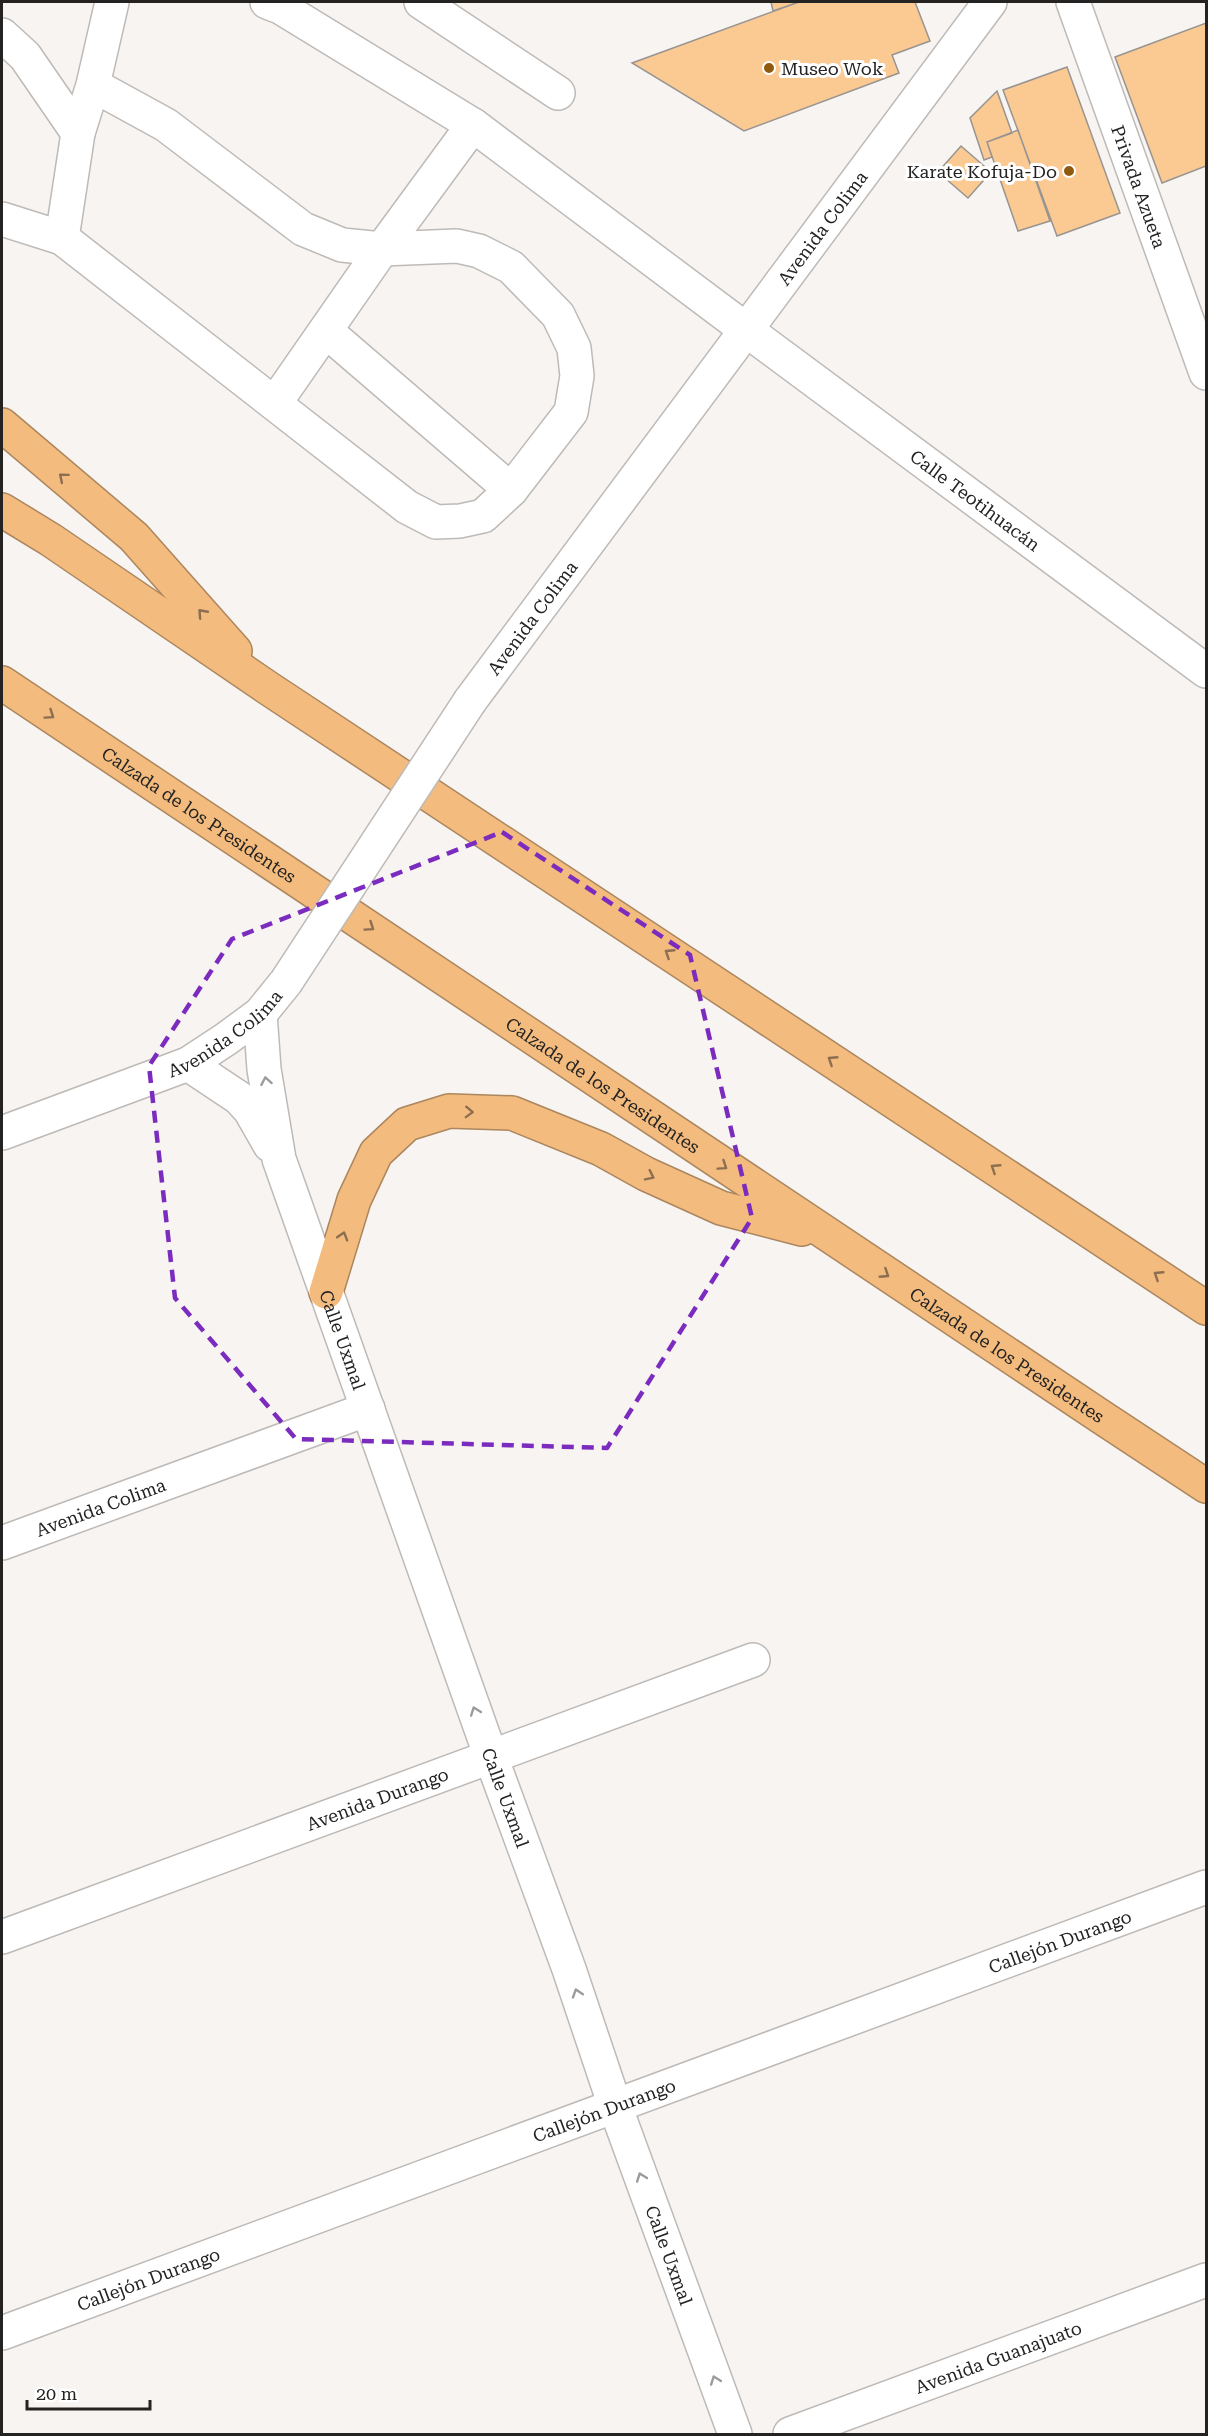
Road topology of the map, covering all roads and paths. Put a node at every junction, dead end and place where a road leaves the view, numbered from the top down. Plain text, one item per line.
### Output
1 (112, 2) edge
2 (421, 2) edge
3 (990, 2) edge
4 (1073, 2) edge
5 (276, 3) edge
6 (2, 36) edge
7 (93, 85) junction
8 (558, 93) dead end
9 (473, 124) junction
10 (78, 134) junction
11 (2, 219) edge
12 (62, 238) junction
13 (382, 249) junction
14 (745, 329) junction
15 (326, 331) junction
16 (1206, 373) edge
17 (275, 403) junction
18 (2, 425) edge
19 (511, 490) junction
20 (2, 510) edge
21 (1206, 671) edge
22 (2, 683) edge
23 (268, 688) junction
24 (260, 1014) junction
25 (188, 1064) junction
26 (2, 1133) edge
27 (279, 1159) junction
28 (828, 1236) junction
29 (326, 1292) junction
30 (1202, 1302) edge
31 (368, 1409) junction
32 (1206, 1486) edge
33 (2, 1543) edge
34 (753, 1660) dead end
35 (491, 1756) junction
36 (1206, 1887) edge
37 (2, 1937) edge
38 (615, 2106) junction
39 (1206, 2280) edge
40 (2, 2332) edge
41 (735, 2434) edge
42 (790, 2434) edge

1 - 7 street
2 - 8 street
3 - 14 street, Avenida Colima
4 - 16 street, Privada Azueta
5 - 9 street, Calle Teotihuacán
6 - 10 street
7 - 10 street
7 - 13 street
9 - 13 street
9 - 14 street, Calle Teotihuacán
10 - 12 street
11 - 12 street
12 - 17 street
13 - 15 street
13 - 19 street
14 - 21 street, Calle Teotihuacán
14 - 24 street, Avenida Colima, bridge
15 - 17 street
15 - 19 street
17 - 19 street
23 -> 18 highway
20 - 23 highway
22 -> 28 highway, Calzada de los Presidentes
30 -> 23 highway
24 - 25 street, Avenida Colima
27 -> 24 street, Calle Uxmal
25 - 26 street, Avenida Colima
25 - 27 street, Calle Uxmal
27 - 29 street, Calle Uxmal
29 -> 28 highway
28 -> 32 highway, Calzada de los Presidentes
29 - 31 street, Calle Uxmal
31 - 33 street, Avenida Colima
35 -> 31 street, Calle Uxmal
34 - 35 street, Avenida Durango
35 - 37 street, Avenida Durango
38 -> 35 street, Calle Uxmal
36 - 38 street, Callejón Durango
38 - 40 street, Callejón Durango
41 -> 38 street, Calle Uxmal
39 - 42 street, Avenida Guanajuato

